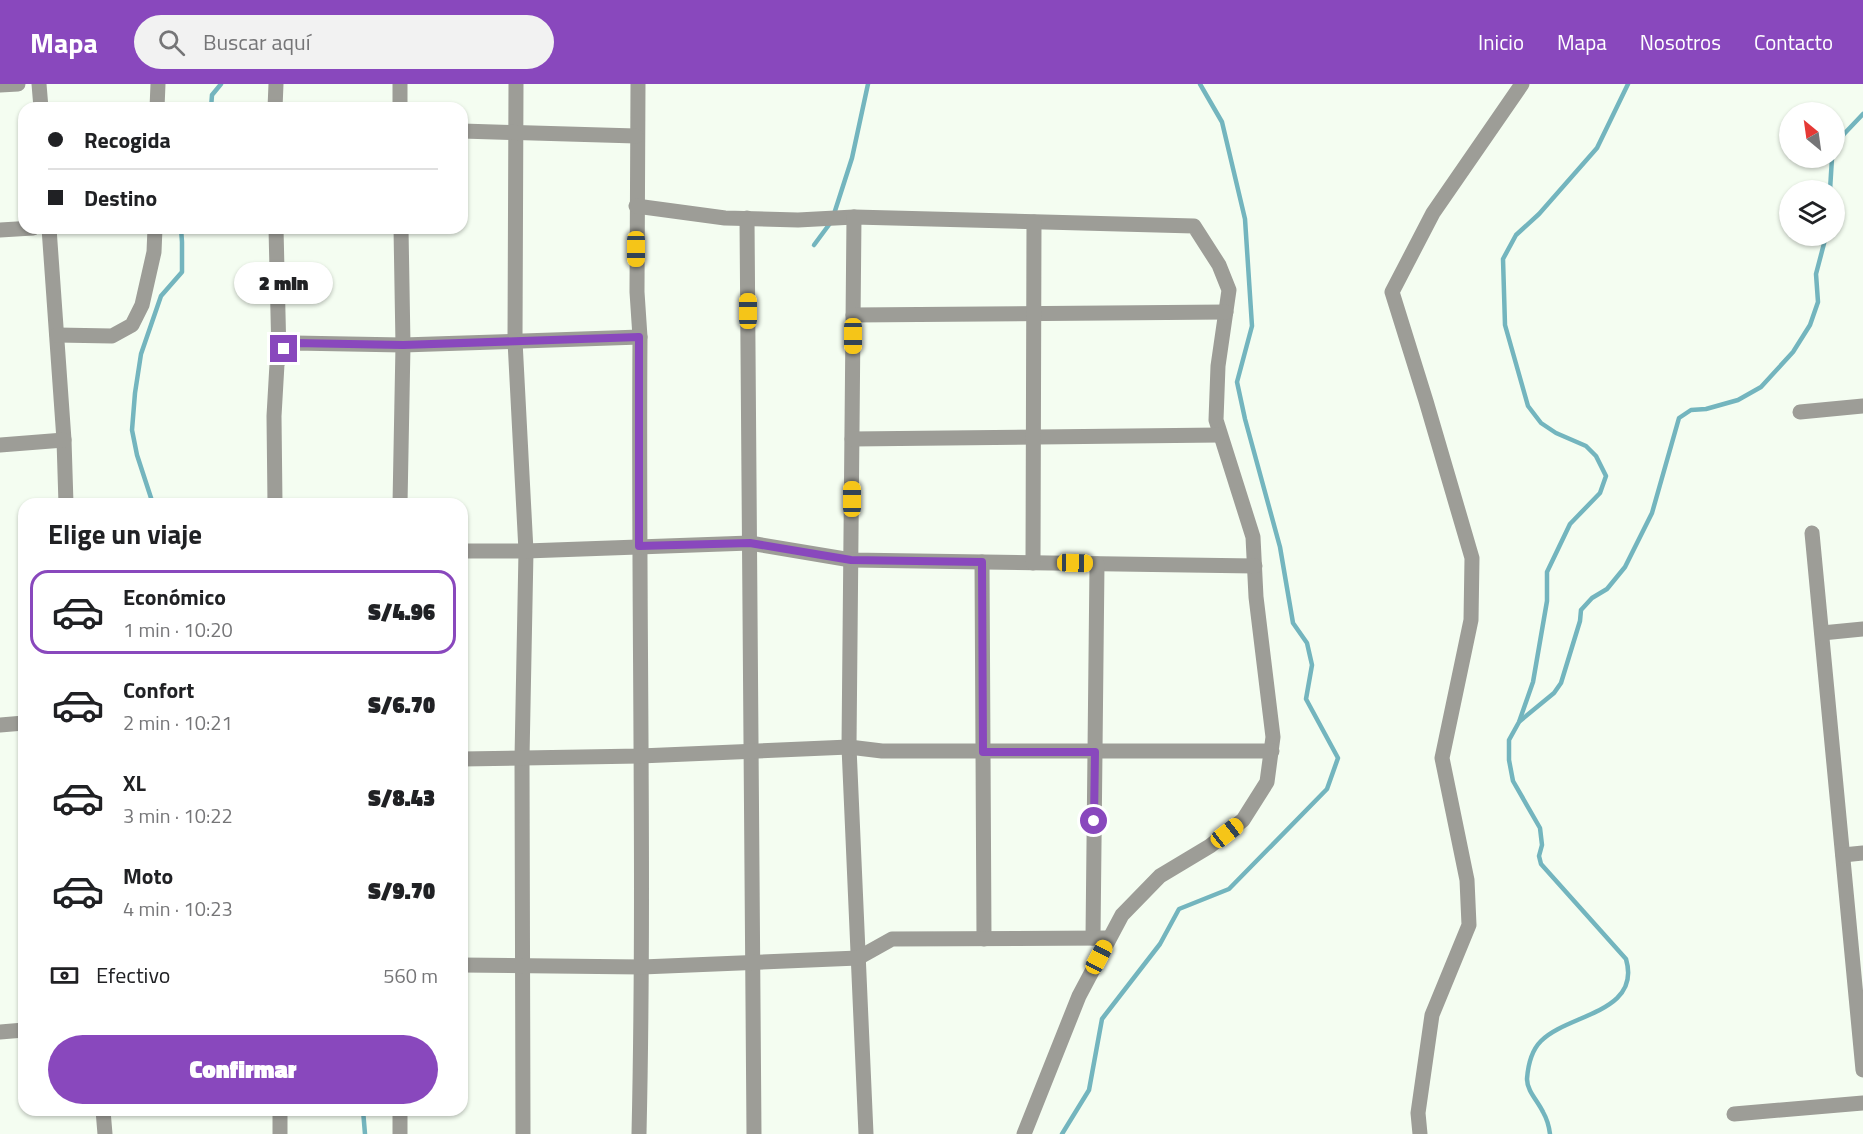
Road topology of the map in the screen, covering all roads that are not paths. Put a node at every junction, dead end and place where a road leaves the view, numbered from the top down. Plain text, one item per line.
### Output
1 (18, 84) edge
2 (39, 84) edge
3 (158, 84) edge
4 (276, 84) edge
5 (400, 84) edge
6 (516, 84) edge
7 (638, 84) edge
8 (1522, 84) edge
9 (0, 85) edge
10 (40, 102) edge
11 (157, 102) edge
12 (275, 102) edge
13 (400, 102) edge
14 (468, 131) edge
15 (516, 132) junction
16 (636, 136) junction
17 (636, 206) junction
18 (747, 218) junction
19 (854, 218) junction
20 (1034, 222) junction
21 (18, 229) edge
22 (0, 230) edge
23 (49, 234) edge
24 (154, 234) edge
25 (276, 234) edge
26 (402, 234) edge
27 (1226, 312) junction
28 (1034, 314) junction
29 (853, 315) junction
30 (57, 335) junction
31 (639, 337) junction
32 (515, 341) junction
33 (403, 345) junction
34 (279, 356) junction
35 (1863, 406) edge
36 (1800, 412) dead end
37 (1220, 435) junction
38 (1033, 437) junction
39 (852, 439) junction
40 (64, 440) junction
41 (0, 445) edge
42 (66, 498) edge
43 (274, 498) edge
44 (400, 498) edge
45 (1812, 533) dead end
46 (750, 543) junction
47 (639, 546) junction
48 (468, 550) edge
49 (526, 551) junction
50 (851, 560) junction
51 (982, 562) junction
52 (1033, 563) junction
53 (1097, 564) junction
54 (1255, 566) junction
55 (1863, 629) edge
56 (1822, 633) junction
57 (18, 723) edge
58 (0, 724) edge
59 (849, 747) junction
60 (752, 751) junction
61 (1272, 751) junction
62 (983, 752) junction
63 (1095, 752) junction
64 (640, 756) junction
65 (522, 758) junction
66 (468, 759) edge
67 (1863, 853) edge
68 (1843, 855) junction
69 (1093, 938) junction
70 (1110, 938) junction
71 (984, 939) junction
72 (858, 958) junction
73 (753, 963) junction
74 (468, 965) edge
75 (523, 966) junction
76 (642, 967) junction
77 (18, 1030) edge
78 (0, 1032) edge
79 (1863, 1070) edge
80 (1863, 1103) edge
81 (1734, 1114) dead end
82 (104, 1116) edge
83 (280, 1116) edge
84 (400, 1116) edge
85 (105, 1134) edge
86 (280, 1134) edge
87 (400, 1134) edge
88 (523, 1134) edge
89 (639, 1134) edge
90 (754, 1134) edge
91 (866, 1134) edge
92 (1024, 1134) edge
93 (1420, 1134) edge

1 - 9 street
2 - 10 street
3 - 11 street
4 - 12 street
5 - 13 street
6 - 15 street
7 - 16 street
8 - 93 street
14 - 15 street
15 - 16 street
15 - 32 street
16 - 17 street
17 - 18 street
17 - 31 street
18 - 19 street
18 - 46 street
19 - 20 street
19 - 29 street
20 - 27 street
20 - 28 street
21 - 22 street
23 - 30 street
24 - 30 street
25 - 34 street
26 - 33 street
27 - 28 street
27 - 37 street
28 - 29 street
28 - 38 street
29 - 39 street
30 - 40 street
31 - 32 street
31 - 47 street
32 - 33 street
32 - 49 street
33 - 34 street
33 - 44 street
34 - 43 street
35 - 36 street
37 - 38 street
37 - 54 street
38 - 39 street
38 - 52 street
39 - 50 street
40 - 41 street
40 - 42 street
45 - 56 street
46 - 47 street
46 - 50 street
46 - 60 street
47 - 49 street
47 - 64 street
48 - 49 street
49 - 65 street
50 - 51 street
50 - 59 street
51 - 52 street
51 - 62 street
52 - 53 street
53 - 54 street
53 - 63 street
54 - 61 street
55 - 56 street
56 - 68 street
57 - 58 street
59 - 60 street
59 - 62 street
59 - 72 street
60 - 64 street
60 - 73 street
61 - 63 street
61 - 70 street
62 - 63 street
62 - 71 street
63 - 69 street
64 - 65 street
64 - 76 street
65 - 66 street
65 - 75 street
67 - 68 street
68 - 79 street
69 - 70 street
69 - 71 street
70 - 92 street
71 - 72 street
72 - 73 street
72 - 91 street
73 - 76 street
73 - 90 street
74 - 75 street
75 - 76 street
75 - 88 street
76 - 89 street
77 - 78 street
80 - 81 street
82 - 85 street
83 - 86 street
84 - 87 street

